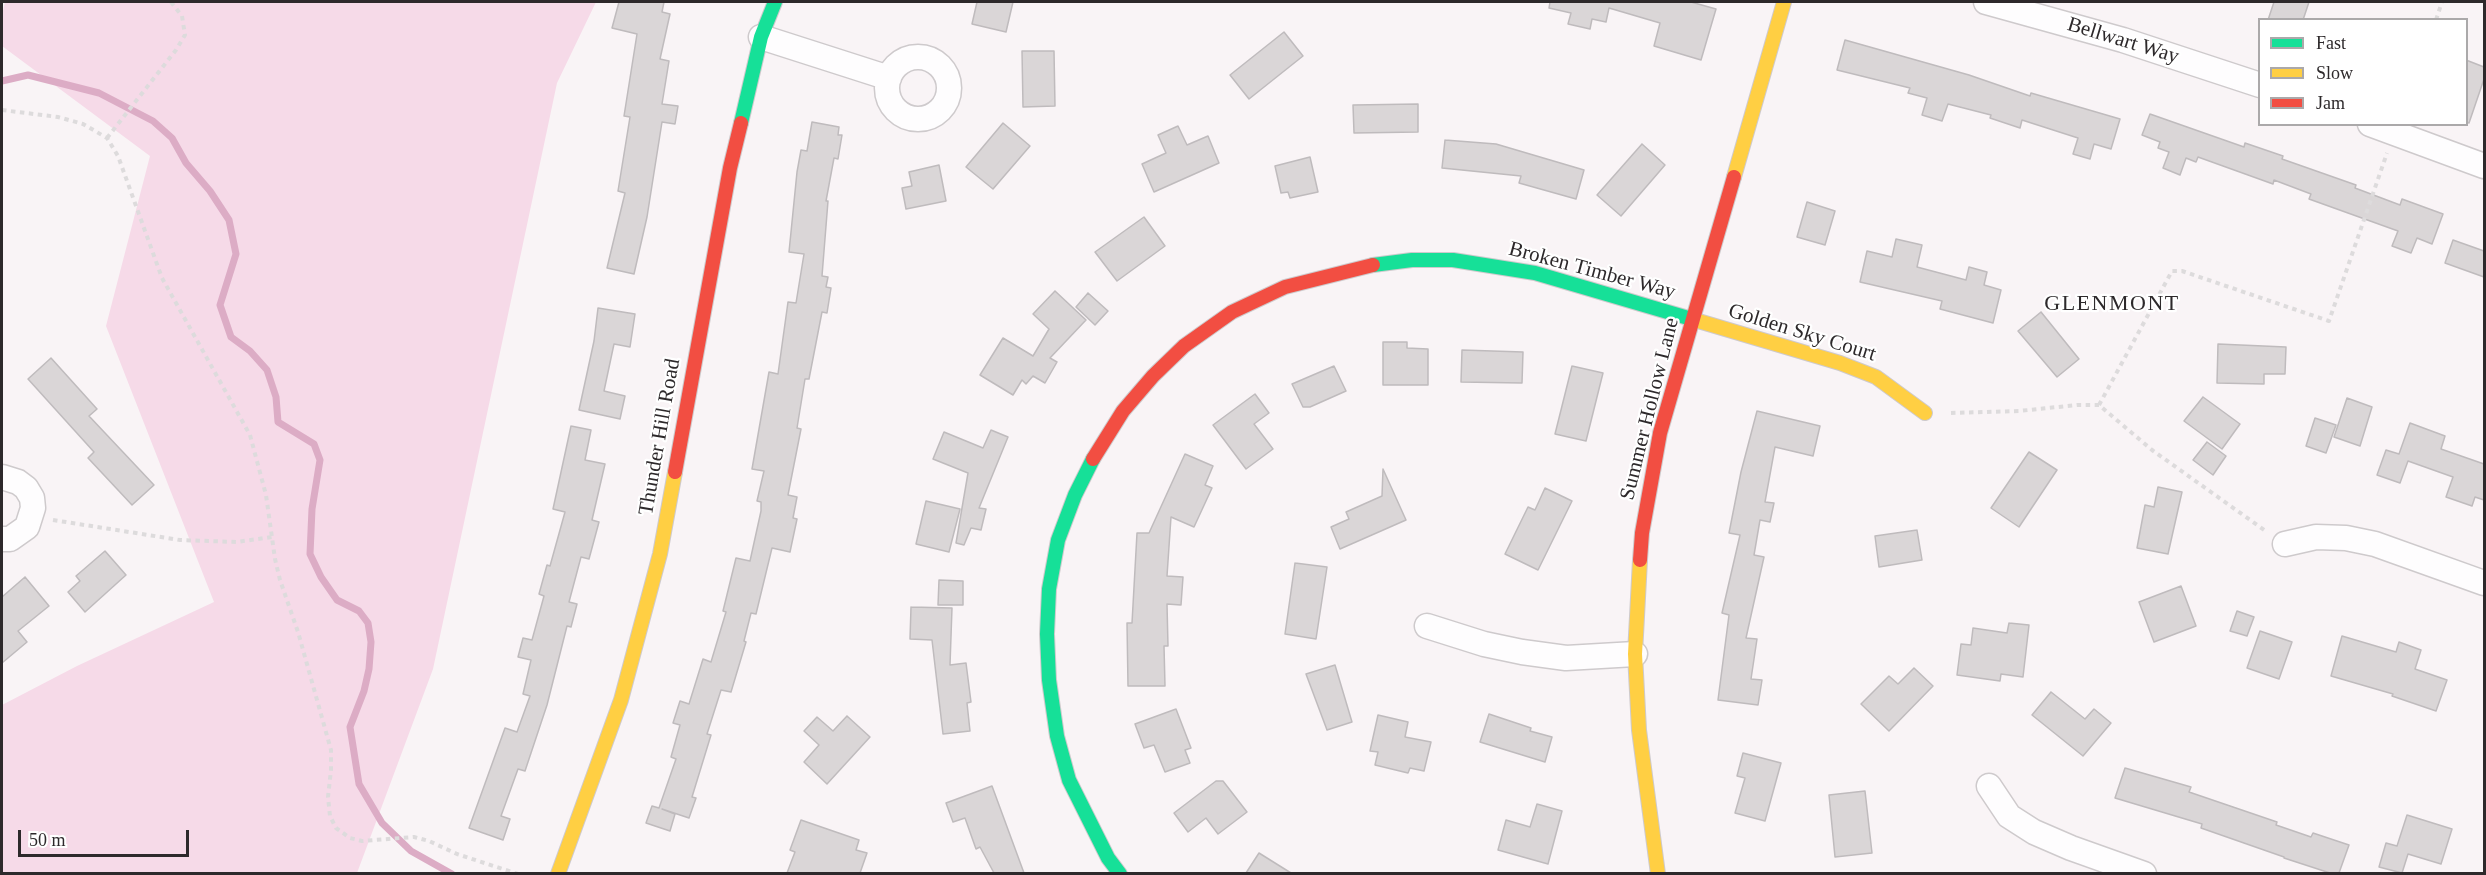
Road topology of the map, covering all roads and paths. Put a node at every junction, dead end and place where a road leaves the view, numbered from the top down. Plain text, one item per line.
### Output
1 (171, 2) edge
2 (775, 2) edge
3 (1784, 2) edge
4 (1986, 2) edge
5 (2442, 2) edge
6 (2437, 18) edge
7 (761, 37) junction
8 (889, 78) dead end
9 (2258, 85) edge
10 (2, 110) edge
11 (2375, 126) edge
12 (2394, 133) junction
13 (107, 138) junction
14 (2484, 166) edge
15 (1693, 321) junction
16 (2099, 405) junction
17 (1925, 413) joint
18 (2, 477) edge
19 (32, 519) junction
20 (272, 537) junction
21 (2, 539) edge
22 (2285, 544) joint
23 (2484, 583) edge
24 (1427, 626) dead end
25 (1635, 654) junction
26 (1989, 786) dead end
27 (518, 873) edge
28 (558, 873) edge
29 (1120, 873) edge
30 (1658, 873) edge
31 (2144, 873) edge

1 - 13 path
2 - 7 street, Thunder Hill Road
3 - 15 street, Summer Hollow Lane
4 - 9 street, Bellwart Way
5 - 6 path
7 - 8 street
7 - 28 street, Thunder Hill Road
10 - 13 path
11 - 12 street
12 - 14 street
12 - 16 path
13 - 20 path
15 - 17 street, Golden Sky Court
15 - 25 street, Summer Hollow Lane
15 - 29 street, Broken Timber Way
16 - 17 path
16 - 22 path
18 - 19 street
19 - 20 path
19 - 21 street
20 - 27 path
22 - 23 street
24 - 25 street
25 - 30 street, Summer Hollow Lane
26 - 31 street

